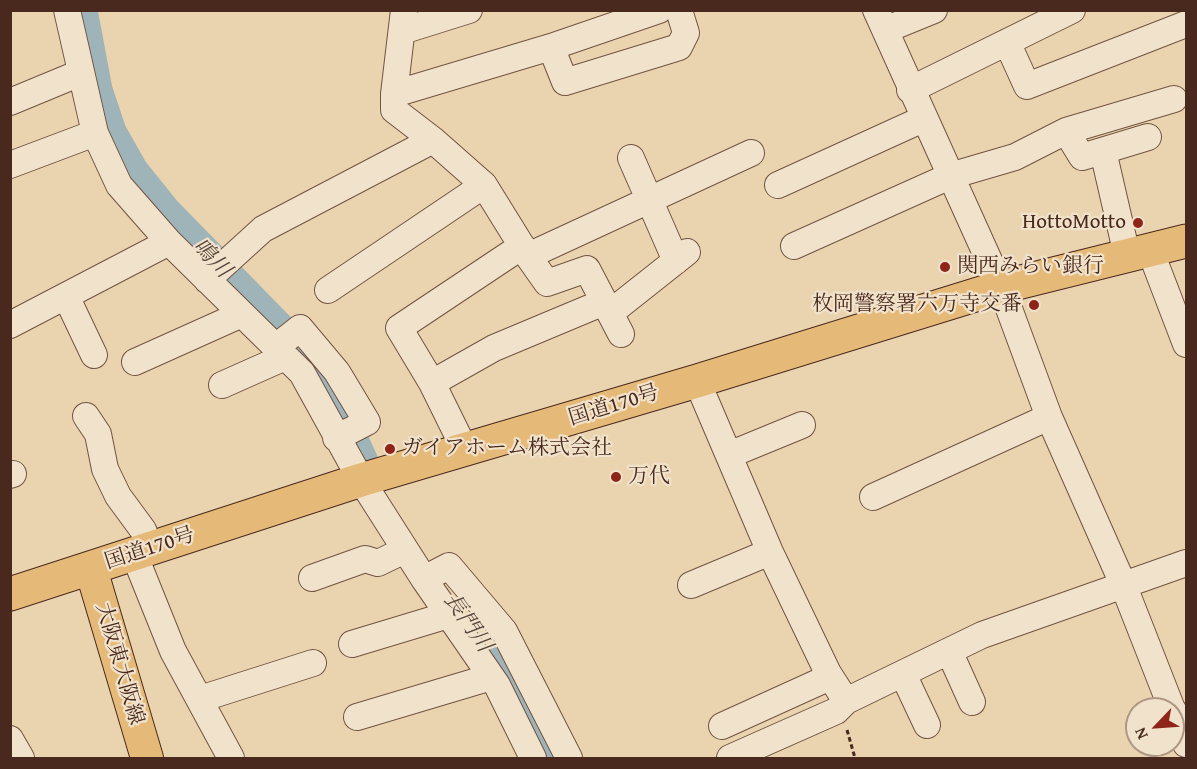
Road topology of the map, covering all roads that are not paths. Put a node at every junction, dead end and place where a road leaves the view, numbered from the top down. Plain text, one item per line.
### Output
1 (67, 10) edge
2 (469, 10) edge
3 (659, 10) edge
4 (679, 10) edge
5 (934, 10) edge
6 (1072, 10) edge
7 (880, 20) edge
8 (403, 21) edge
9 (1186, 24) edge
10 (1007, 42) junction
11 (551, 47) junction
12 (80, 73) junction
13 (910, 90) junction
14 (394, 94) junction
15 (1174, 99) dead end
16 (10, 102) edge
17 (923, 118) junction
18 (1066, 131) junction
19 (95, 133) junction
20 (1148, 137) dead end
21 (433, 141) junction
22 (1102, 151) junction
23 (751, 153) dead end
24 (632, 158) dead end
25 (10, 165) edge
26 (950, 176) junction
27 (484, 185) junction
28 (778, 185) dead end
29 (650, 200) junction
30 (1186, 241) edge
31 (169, 242) junction
32 (794, 246) dead end
33 (525, 251) junction
34 (1138, 253) junction
35 (207, 280) junction
36 (1001, 287) junction
37 (328, 290) dead end
38 (66, 296) junction
39 (242, 314) junction
40 (612, 316) junction
41 (10, 326) edge
42 (1186, 344) edge
43 (281, 352) junction
44 (94, 355) dead end
45 (135, 362) dead end
46 (697, 381) junction
47 (432, 383) junction
48 (222, 385) dead end
49 (86, 416) dead end
50 (1049, 417) junction
51 (802, 425) dead end
52 (336, 438) junction
53 (465, 450) junction
54 (729, 455) junction
55 (369, 478) junction
56 (873, 497) dead end
57 (405, 550) junction
58 (142, 551) junction
59 (770, 552) junction
60 (1186, 562) edge
61 (91, 569) junction
62 (312, 578) dead end
63 (424, 579) junction
64 (1123, 584) junction
65 (691, 585) dead end
66 (10, 594) edge
67 (448, 615) junction
68 (352, 644) dead end
69 (949, 651) junction
70 (313, 663) dead end
71 (903, 674) junction
72 (491, 677) junction
73 (830, 677) junction
74 (1168, 697) edge
75 (200, 699) junction
76 (846, 701) junction
77 (972, 702) dead end
78 (357, 717) dead end
79 (927, 725) dead end
80 (722, 726) dead end
81 (10, 738) edge
82 (763, 752) edge
83 (21, 759) edge
84 (147, 759) edge
85 (231, 759) edge
86 (533, 759) edge
87 (569, 759) edge
88 (730, 759) edge

1 - 12 street
2 - 8 street
3 - 11 street
4 - 11 street
5 - 7 street
6 - 10 street
7 - 13 street
8 - 14 street
9 - 10 street
10 - 13 street
11 - 14 street
12 - 16 street
12 - 19 street
13 - 17 street
14 - 21 street
15 - 18 street
17 - 26 street
17 - 28 street
18 - 22 street
18 - 26 street
19 - 25 street
19 - 31 street
20 - 22 street
21 - 27 street
21 - 35 street
22 - 34 street
23 - 29 street
24 - 29 street
26 - 32 street
26 - 36 street
27 - 33 street
27 - 37 street
29 - 33 street
29 - 40 street
30 - 34 highway, 国道170号
31 - 35 street
31 - 38 street
33 - 40 street
33 - 47 street
34 - 36 highway, 国道170号
34 - 42 street
35 - 39 street
36 - 46 highway, 国道170号
36 - 50 street
38 - 41 street
38 - 44 street
39 - 43 street
39 - 45 street
40 - 47 street
43 - 48 street
43 - 52 street
43 - 52 street
46 - 53 highway, 国道170号
46 - 54 street
47 - 53 street
49 - 58 street
50 - 56 street
50 - 64 street
51 - 54 street
52 - 55 street
53 - 55 highway, 国道170号
54 - 59 street
55 - 57 street
55 - 58 highway, 国道170号
57 - 62 street
57 - 63 street
58 - 61 highway, 国道170号
58 - 75 street
59 - 65 street
59 - 73 street
60 - 64 street
61 - 66 highway, 国道170号
61 - 84 main road, 大阪東大阪線
63 - 67 street
63 - 87 street
64 - 69 street
64 - 74 street
67 - 68 street
67 - 72 street
69 - 71 street
69 - 77 street
70 - 75 street
71 - 76 street
71 - 79 street
72 - 78 street
72 - 86 street
73 - 76 street
73 - 80 street
75 - 85 street
76 - 82 street
81 - 83 street
82 - 88 street

